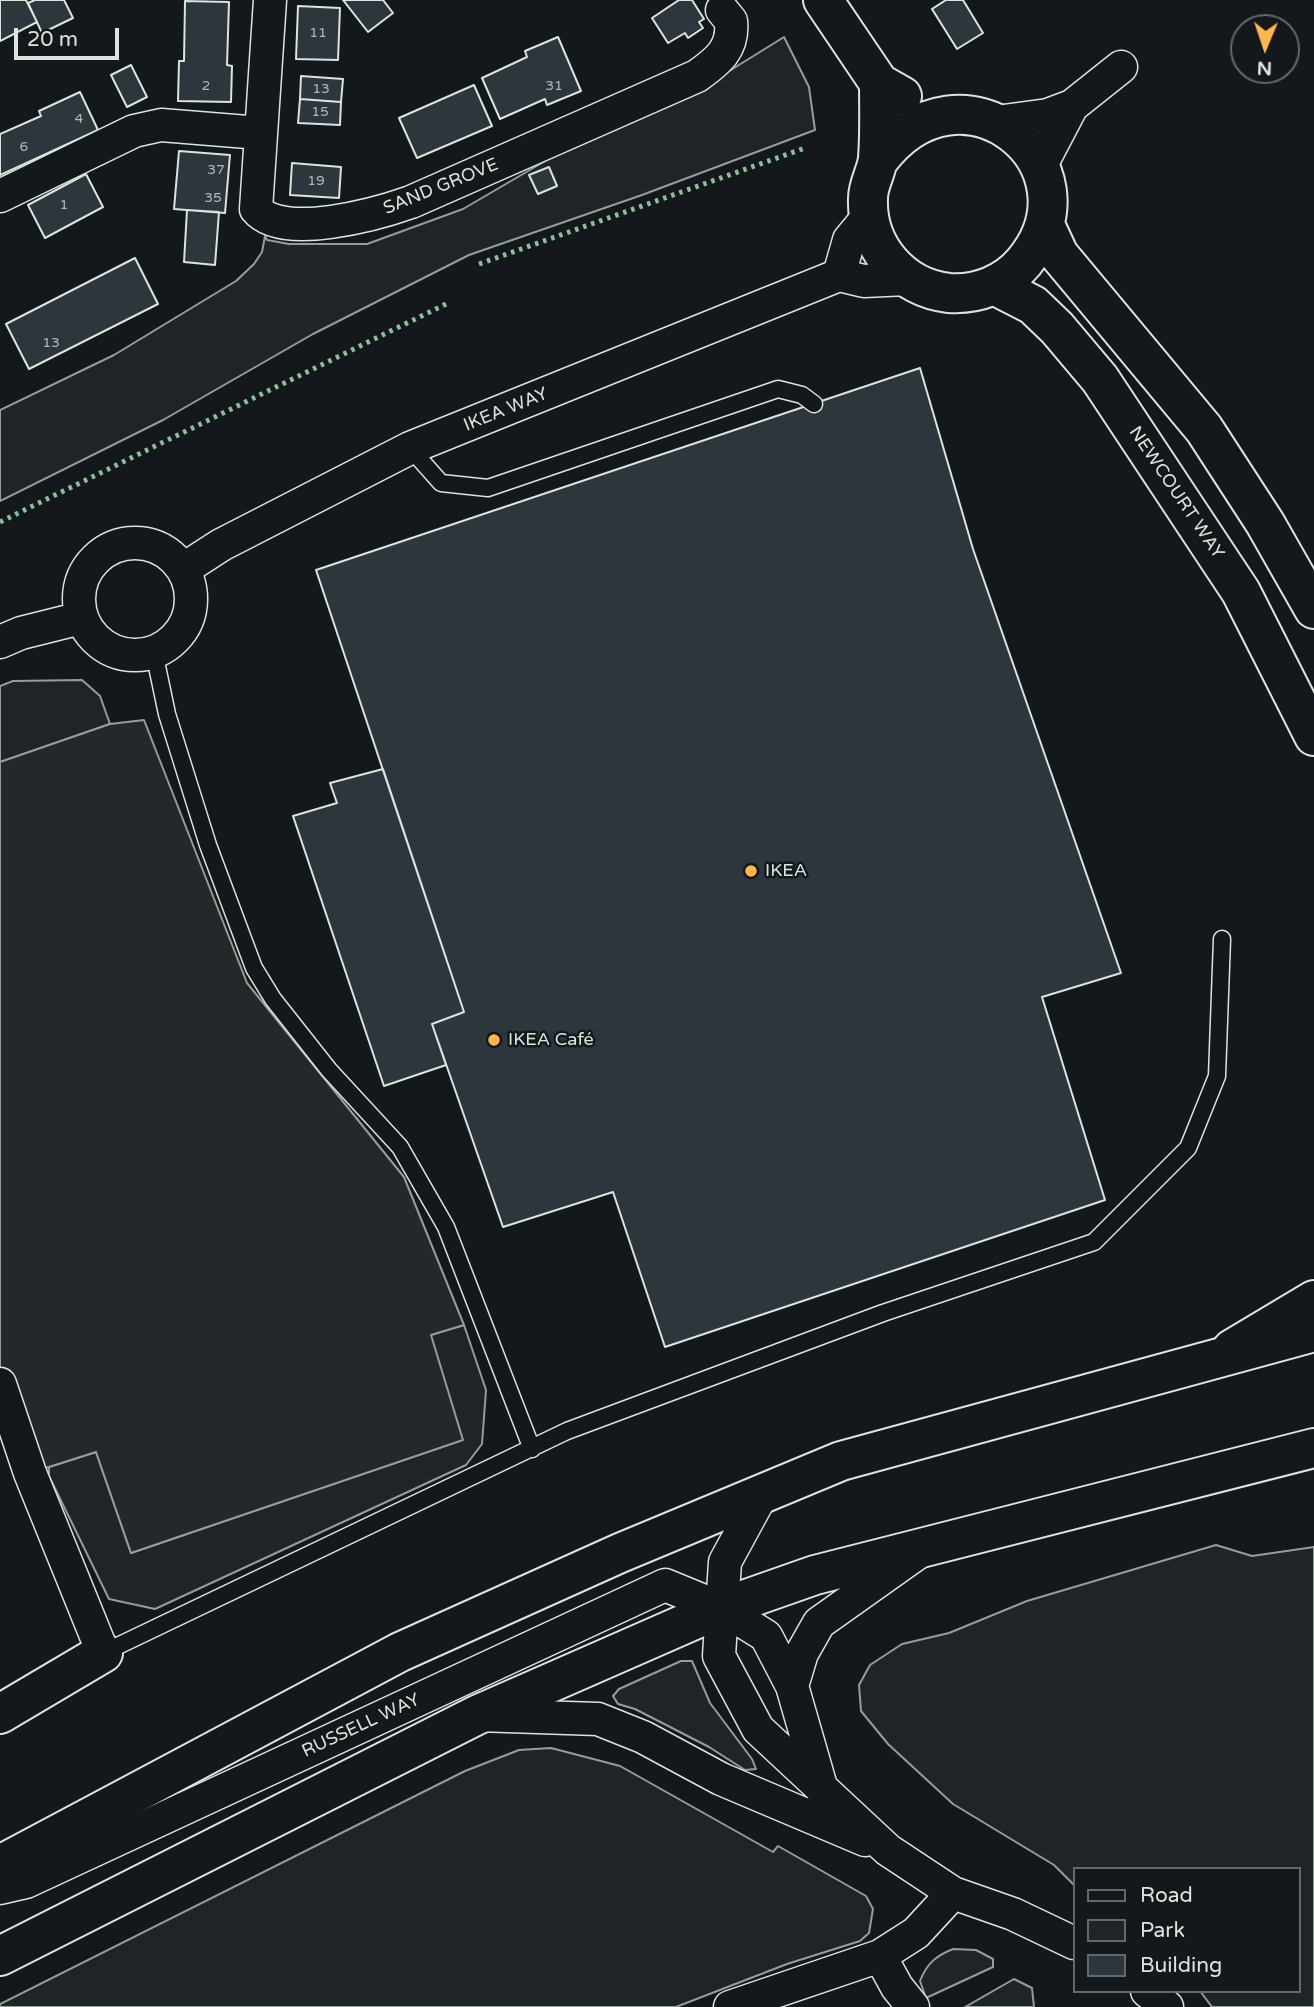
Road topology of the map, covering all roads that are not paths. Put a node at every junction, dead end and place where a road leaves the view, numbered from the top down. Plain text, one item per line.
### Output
1 (270, 0) edge
2 (822, 0) edge
3 (718, 5) edge
4 (1121, 67) dead end
5 (879, 83) junction
6 (1072, 106) junction
7 (937, 116) junction
8 (996, 122) junction
9 (260, 133) junction
10 (878, 161) junction
11 (1040, 167) junction
12 (0, 196) edge
13 (869, 217) junction
14 (1045, 225) junction
15 (839, 275) junction
16 (906, 279) junction
17 (994, 285) junction
18 (814, 404) dead end
19 (410, 448) junction
20 (184, 569) junction
21 (1314, 609) edge
22 (81, 618) junction
23 (0, 642) edge
24 (154, 652) junction
25 (1314, 736) edge
26 (1222, 939) dead end
27 (1314, 1300) edge
28 (1314, 1332) edge
29 (1224, 1354) junction
30 (0, 1384) edge
31 (1314, 1448) edge
32 (532, 1449) junction
33 (762, 1494) junction
34 (929, 1545) junction
35 (721, 1608) junction
36 (103, 1653) junction
37 (792, 1686) junction
38 (0, 1714) edge
39 (477, 1715) junction
40 (822, 1790) junction
41 (888, 1850) junction
42 (0, 1865) edge
43 (0, 1888) edge
44 (953, 1893) junction
45 (1072, 1942) edge
46 (0, 1956) edge
47 (880, 1956) junction
48 (1150, 1993) edge
49 (730, 2007) edge
50 (913, 2007) edge
51 (1167, 2007) edge

1 - 9 street, SAND GROVE
2 - 5 main road
3 - 9 street, SAND GROVE
4 - 6 street
5 - 7 main road
5 - 10 main road
6 - 8 street
6 - 11 street
7 - 8 main road
7 - 10 main road
8 - 11 main road
9 - 12 street
10 - 13 main road
11 - 14 main road
13 - 15 street
13 - 16 main road
14 - 17 main road
14 - 21 main road
15 - 16 street
15 - 19 street, IKEA WAY
16 - 17 main road
17 - 25 main road, NEWCOURT WAY
18 - 19 lane
19 - 20 street, IKEA WAY
20 - 22 street
20 - 24 street
22 - 23 street
22 - 24 street
24 - 32 lane
26 - 32 lane
27 - 29 main road
28 - 29 main road
29 - 33 main road
30 - 36 street
31 - 34 main road
32 - 36 lane
33 - 35 street
33 - 42 main road
34 - 35 main road
34 - 37 street
35 - 37 street, RUSSELL WAY
35 - 39 main road
35 - 40 street
35 - 43 street, RUSSELL WAY
36 - 38 main road
37 - 40 street, RUSSELL WAY
39 - 41 street
39 - 46 main road
40 - 41 street
41 - 44 street
44 - 45 street
44 - 47 street
47 - 49 street
47 - 50 street
48 - 51 street

